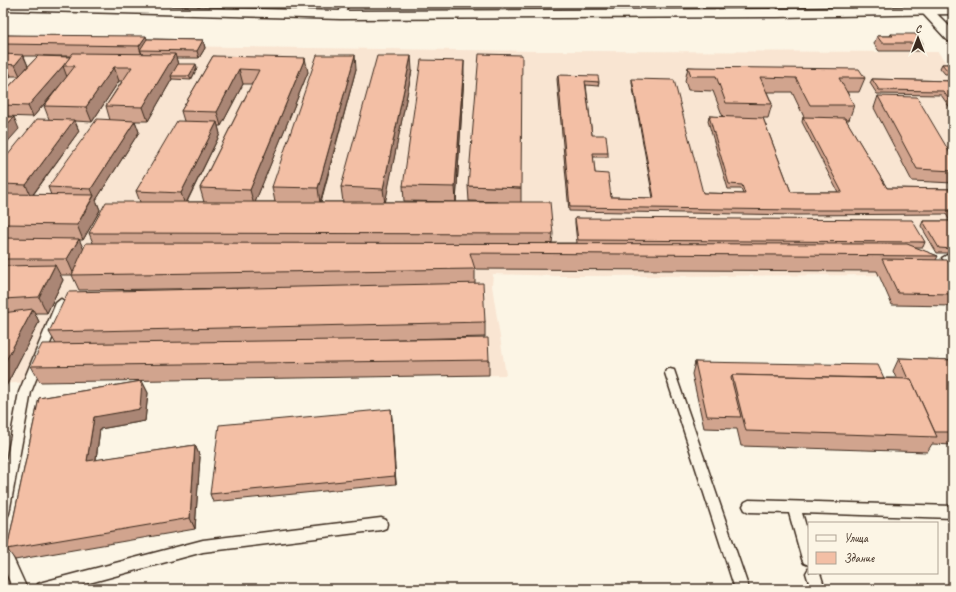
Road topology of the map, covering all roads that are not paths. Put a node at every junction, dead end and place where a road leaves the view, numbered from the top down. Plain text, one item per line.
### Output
1 (68, 5) edge
2 (3, 6) edge
3 (922, 7) edge
4 (642, 8) edge
5 (773, 8) edge
6 (343, 9) edge
7 (953, 10) edge
8 (3, 17) edge
9 (953, 38) edge
10 (61, 303) edge
11 (670, 373) dead end
12 (749, 506) dead end
13 (794, 507) junction
14 (953, 512) edge
15 (3, 513) edge
16 (381, 524) dead end
17 (3, 551) edge
18 (808, 556) edge
19 (813, 574) edge
20 (20, 589) edge
21 (43, 589) edge
22 (742, 589) edge
23 (818, 589) edge

1 - 2 main road
1 - 6 main road
3 - 5 main road
3 - 7 main road
3 - 9 street
4 - 5 main road
4 - 6 main road
6 - 8 main road
10 - 15 lane
11 - 22 lane
12 - 13 lane
13 - 14 lane
13 - 18 lane
16 - 21 lane
17 - 20 lane
19 - 23 lane

